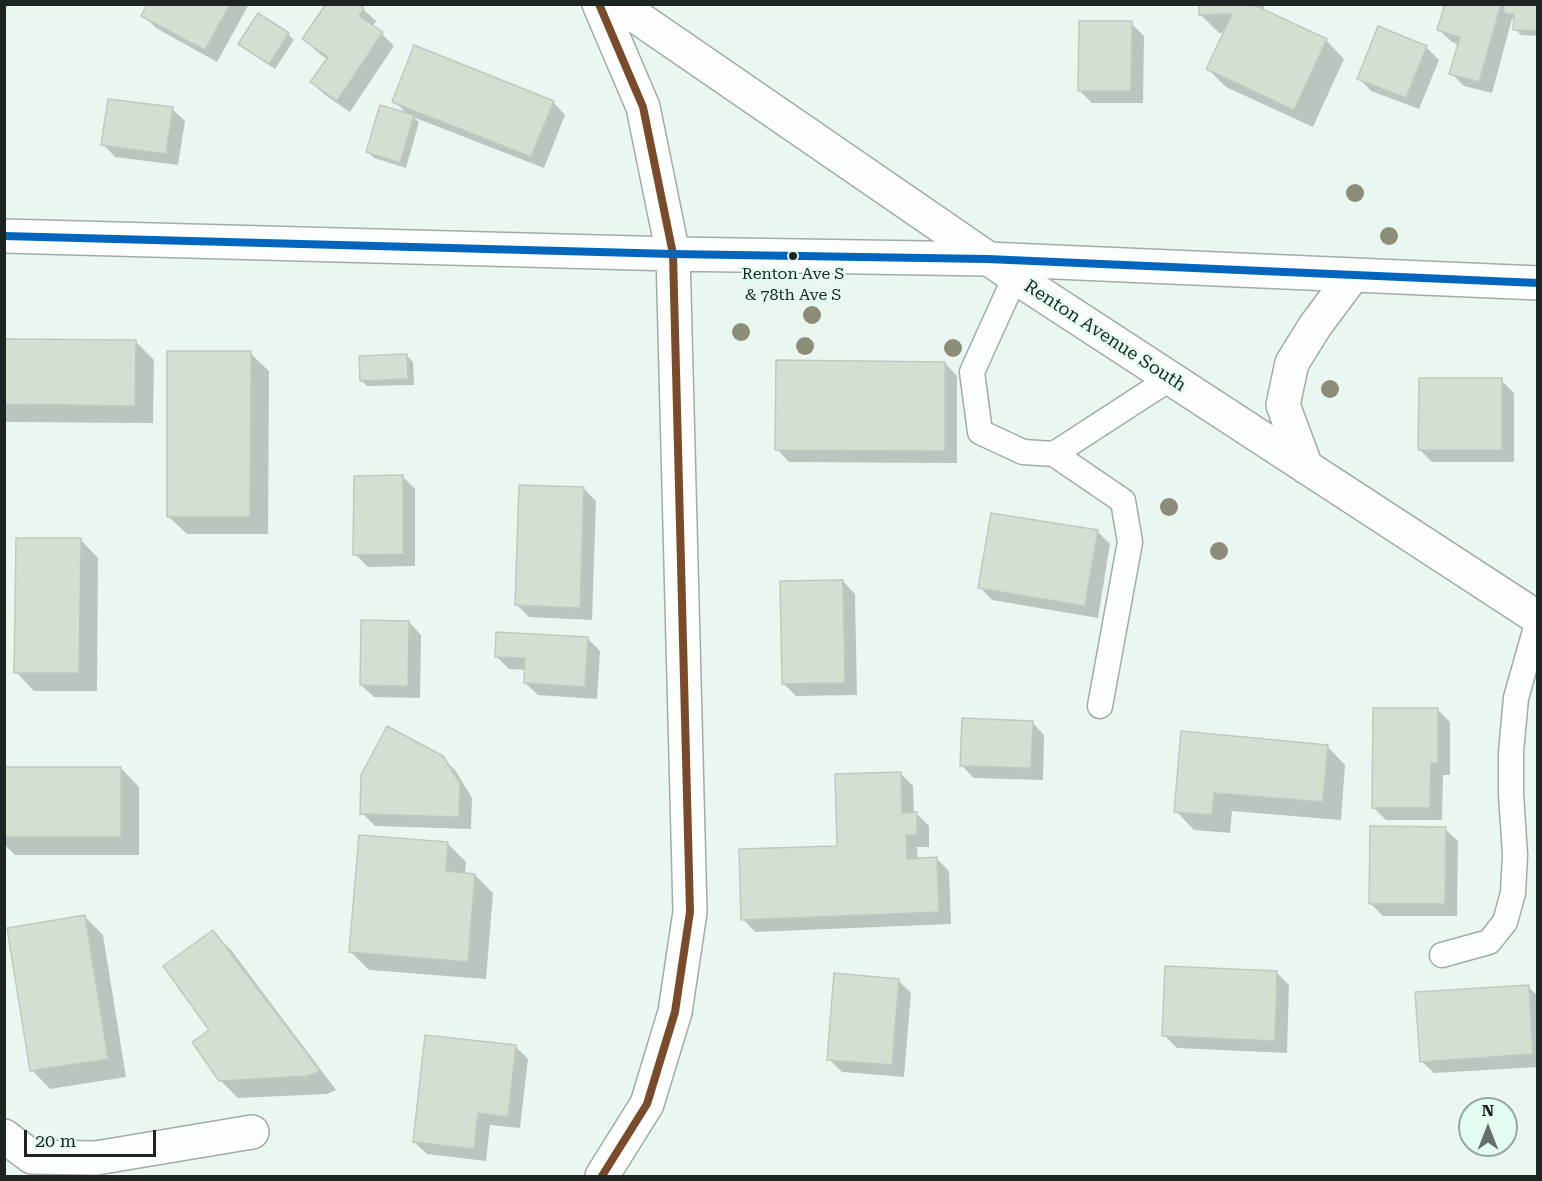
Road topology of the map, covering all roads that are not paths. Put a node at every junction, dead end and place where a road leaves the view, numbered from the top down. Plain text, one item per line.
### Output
1 (599, 4) edge
2 (618, 4) edge
3 (4, 236) edge
4 (673, 254) junction
5 (987, 259) junction
6 (1353, 275) junction
7 (1015, 277) junction
8 (1538, 283) edge
9 (1171, 378) junction
10 (1054, 454) junction
11 (1306, 467) junction
12 (1538, 619) edge
13 (1100, 706) dead end
14 (1442, 955) dead end
15 (252, 1132) dead end
16 (4, 1136) edge
17 (602, 1176) edge

1 - 4 street
2 - 5 street, Renton Avenue South
3 - 4 street
4 - 5 street
4 - 17 street
5 - 6 street
5 - 7 street, Renton Avenue South
6 - 8 street
6 - 11 street
7 - 9 street, Renton Avenue South
7 - 10 lane
9 - 10 lane
9 - 11 street, Renton Avenue South
10 - 13 lane
11 - 12 street, Renton Avenue South
12 - 14 lane
15 - 16 street

